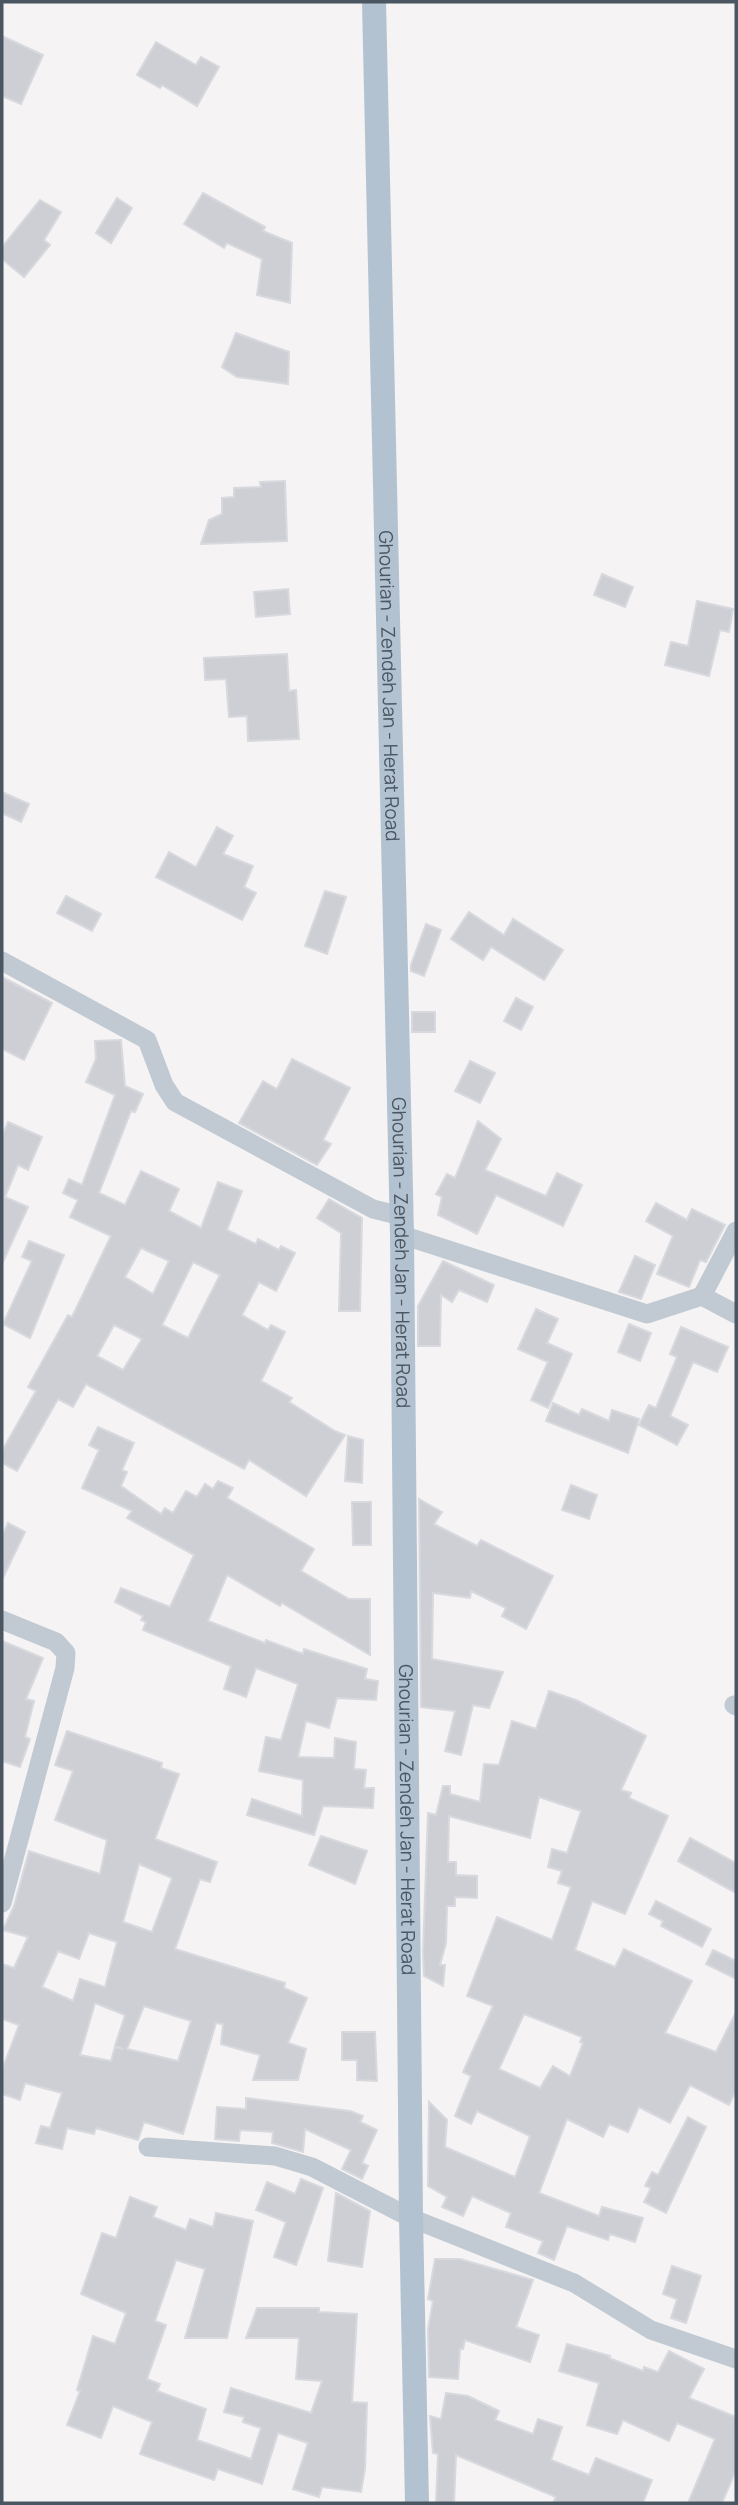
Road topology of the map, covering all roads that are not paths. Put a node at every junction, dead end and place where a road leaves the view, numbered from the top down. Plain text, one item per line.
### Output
1 (374, 2) edge
2 (2, 961) edge
3 (402, 1226) junction
4 (736, 1231) edge
5 (702, 1296) junction
6 (736, 1314) edge
7 (2, 1620) edge
8 (2, 1903) edge
9 (148, 2147) dead end
10 (411, 2218) junction
11 (736, 2359) edge
12 (417, 2503) edge

1 - 3 main road, Ghourian - Zendeh Jan - Herat Road
2 - 3 street
3 - 5 street
3 - 10 main road, Ghourian - Zendeh Jan - Herat Road
4 - 5 street
5 - 6 street
7 - 8 street
9 - 10 street
10 - 11 street
10 - 12 main road, Ghourian - Zendeh Jan - Herat Road

